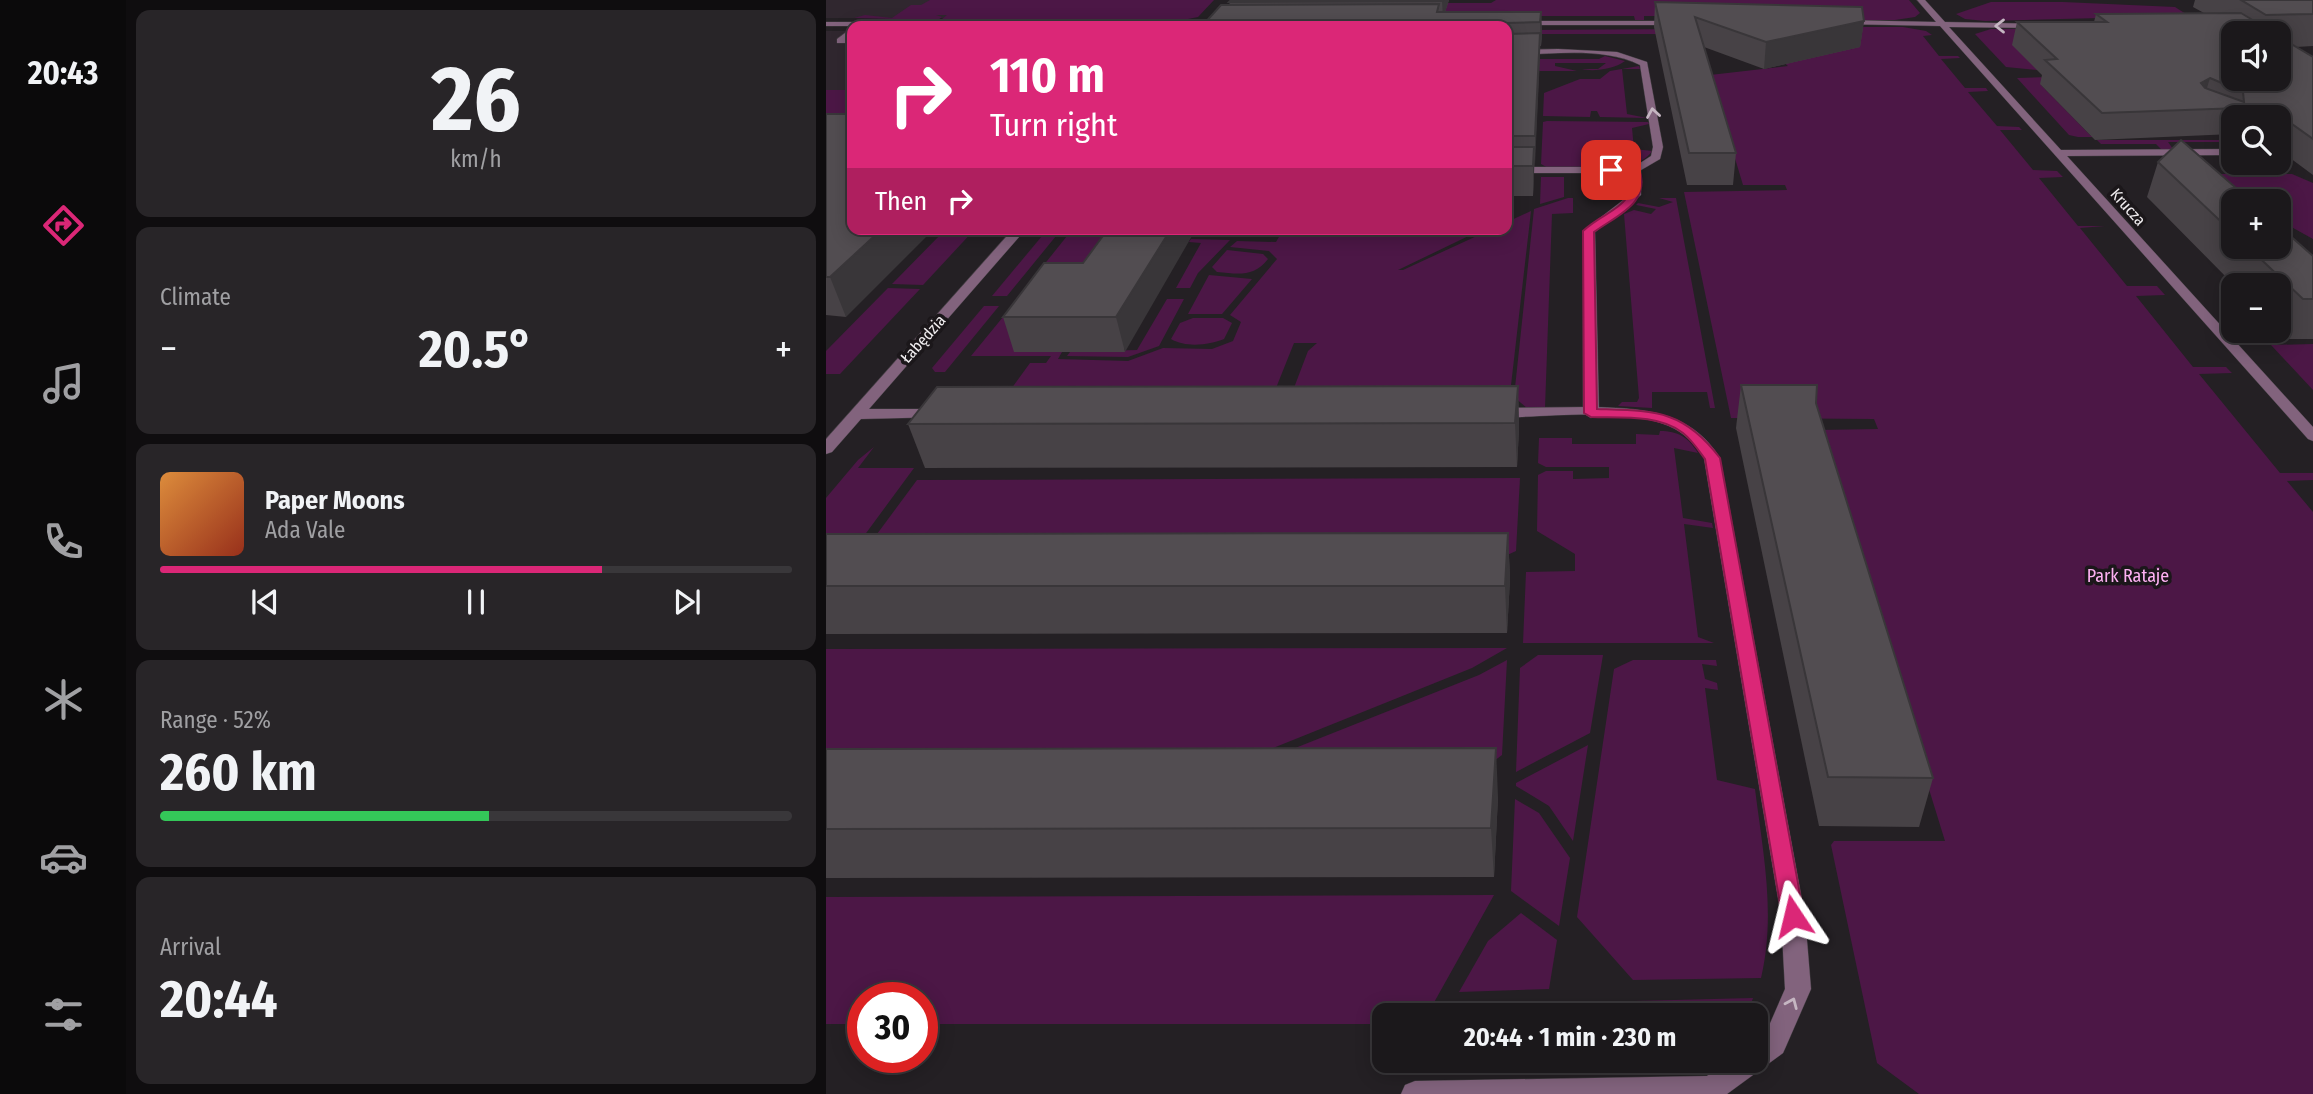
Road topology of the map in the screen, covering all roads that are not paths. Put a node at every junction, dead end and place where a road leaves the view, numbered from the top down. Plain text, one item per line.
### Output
1 (1921, 0) edge
2 (1833, 22) edge
3 (1940, 22) junction
4 (1513, 23) edge
5 (1690, 23) edge
6 (826, 24) edge
7 (847, 25) edge
8 (2056, 26) edge
9 (847, 35) edge
10 (847, 41) edge
11 (1512, 53) edge
12 (2221, 152) edge
13 (2059, 153) junction
14 (1512, 170) edge
15 (1636, 170) junction
16 (1015, 235) edge
17 (1479, 413) edge
18 (1591, 413) junction
19 (857, 414) junction
20 (956, 414) edge
21 (2313, 436) edge
22 (826, 449) edge
23 (1768, 1048) edge
24 (1733, 1073) edge
25 (1415, 1094) edge

1 - 3 street, Krucza
2 - 3 street
8 -> 3 street
3 - 13 street, Krucza
4 - 5 street
6 - 7 street
9 - 10 street
15 -> 11 street
12 - 13 street
13 - 21 street, Krucza
14 - 15 street
15 - 18 street
16 - 19 street, Łabędzia
17 - 18 street
23 -> 18 street
19 - 20 street
19 - 22 street, Łabędzia
24 - 25 street

